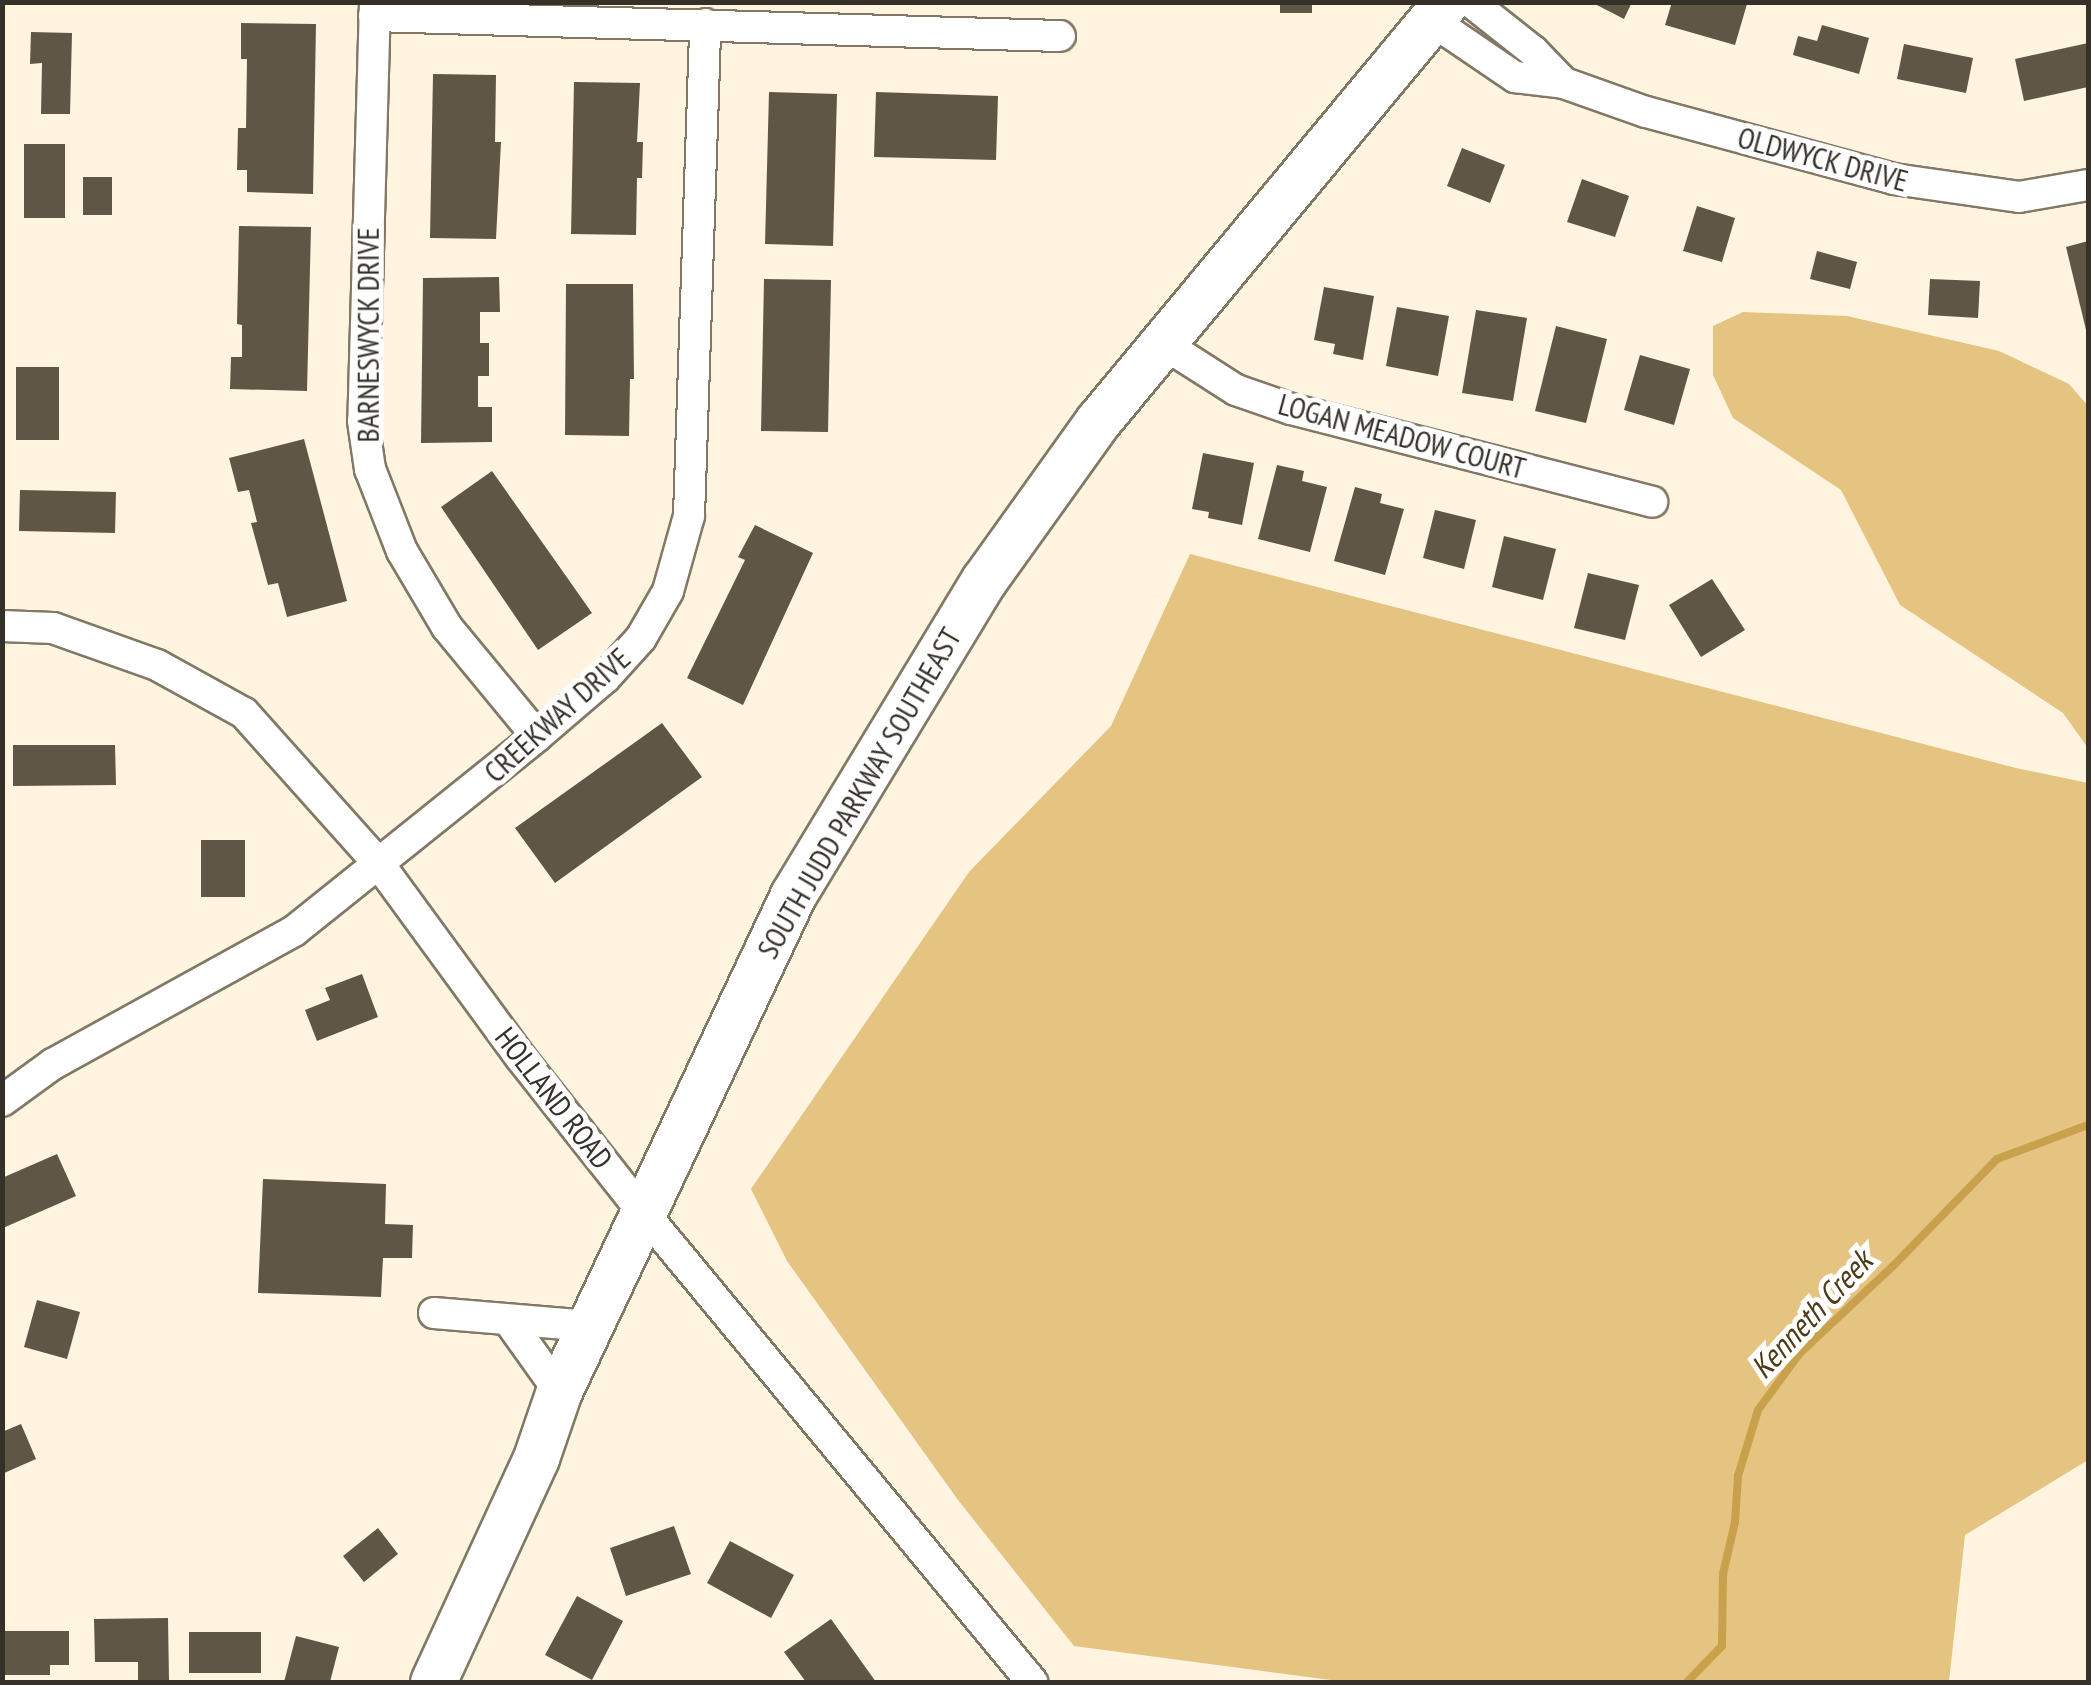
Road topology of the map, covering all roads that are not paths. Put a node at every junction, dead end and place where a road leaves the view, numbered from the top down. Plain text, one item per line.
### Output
1 (1471, 2) edge
2 (375, 9) edge
3 (1438, 11) edge
4 (705, 24) junction
5 (1060, 36) dead end
6 (1564, 83) junction
7 (2088, 185) edge
8 (1164, 344) junction
9 (1652, 502) dead end
10 (2, 626) edge
11 (537, 736) junction
12 (380, 864) junction
13 (2, 1101) edge
14 (642, 1212) junction
15 (434, 1313) dead end
16 (509, 1321) junction
17 (589, 1326) junction
18 (559, 1391) junction
19 (433, 1682) edge
20 (1032, 1682) edge

1 - 6 street, OLDWYCK DRIVE
2 - 4 street
2 - 11 street, BARNESWYCK DRIVE
3 - 6 street, OLDWYCK DRIVE
3 - 8 highway, SOUTH JUDD PARKWAY SOUTHEAST
4 - 5 street
4 - 11 street, CREEKWAY DRIVE
6 - 7 street, OLDWYCK DRIVE
8 - 9 street, LOGAN MEADOW COURT
8 - 14 highway, SOUTH JUDD PARKWAY SOUTHEAST
10 - 12 street, HOLLAND ROAD
11 - 12 street, CREEKWAY DRIVE
12 - 13 street, CREEKWAY DRIVE
12 - 14 street, HOLLAND ROAD
14 - 17 highway, SOUTH JUDD PARKWAY SOUTHEAST
14 - 20 street, HOLLAND ROAD
15 - 16 street
16 - 17 street
16 - 18 street
17 - 18 highway, SOUTH JUDD PARKWAY SOUTHEAST
18 - 19 highway, SOUTH JUDD PARKWAY SOUTHEAST

